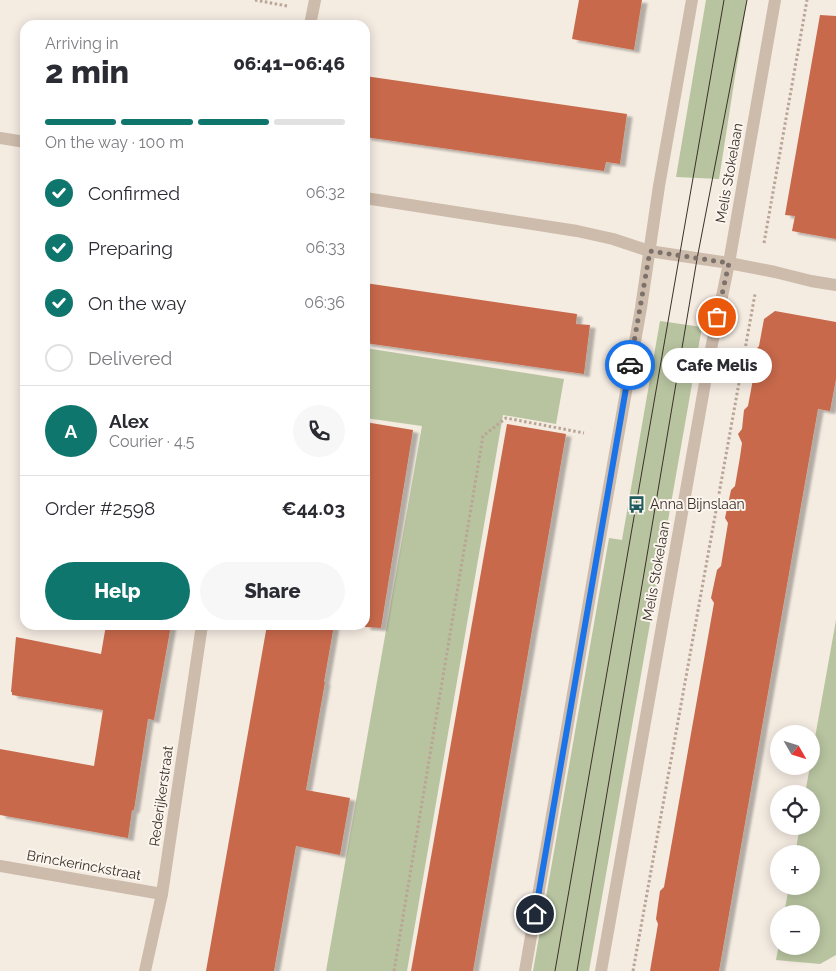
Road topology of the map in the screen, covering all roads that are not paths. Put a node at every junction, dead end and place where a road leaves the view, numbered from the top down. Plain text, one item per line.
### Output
1 (692, 0) edge
2 (775, 0) edge
3 (314, 5) edge
4 (311, 20) edge
5 (0, 138) edge
6 (20, 141) edge
7 (370, 199) edge
8 (650, 251) junction
9 (729, 263) junction
10 (836, 285) edge
11 (201, 630) edge
12 (0, 866) edge
13 (162, 894) junction
14 (145, 971) edge
15 (525, 971) edge
16 (601, 971) edge

1 - 8 street
2 - 9 street, Melis Stokelaan
3 - 4 street
5 - 6 street
7 - 8 street
8 - 9 street
8 - 15 street
9 - 10 street
9 - 16 street, Melis Stokelaan
11 - 13 street, Rederijkerstraat
12 - 13 street, Brinckerinckstraat
13 - 14 street, Rederijkerstraat

